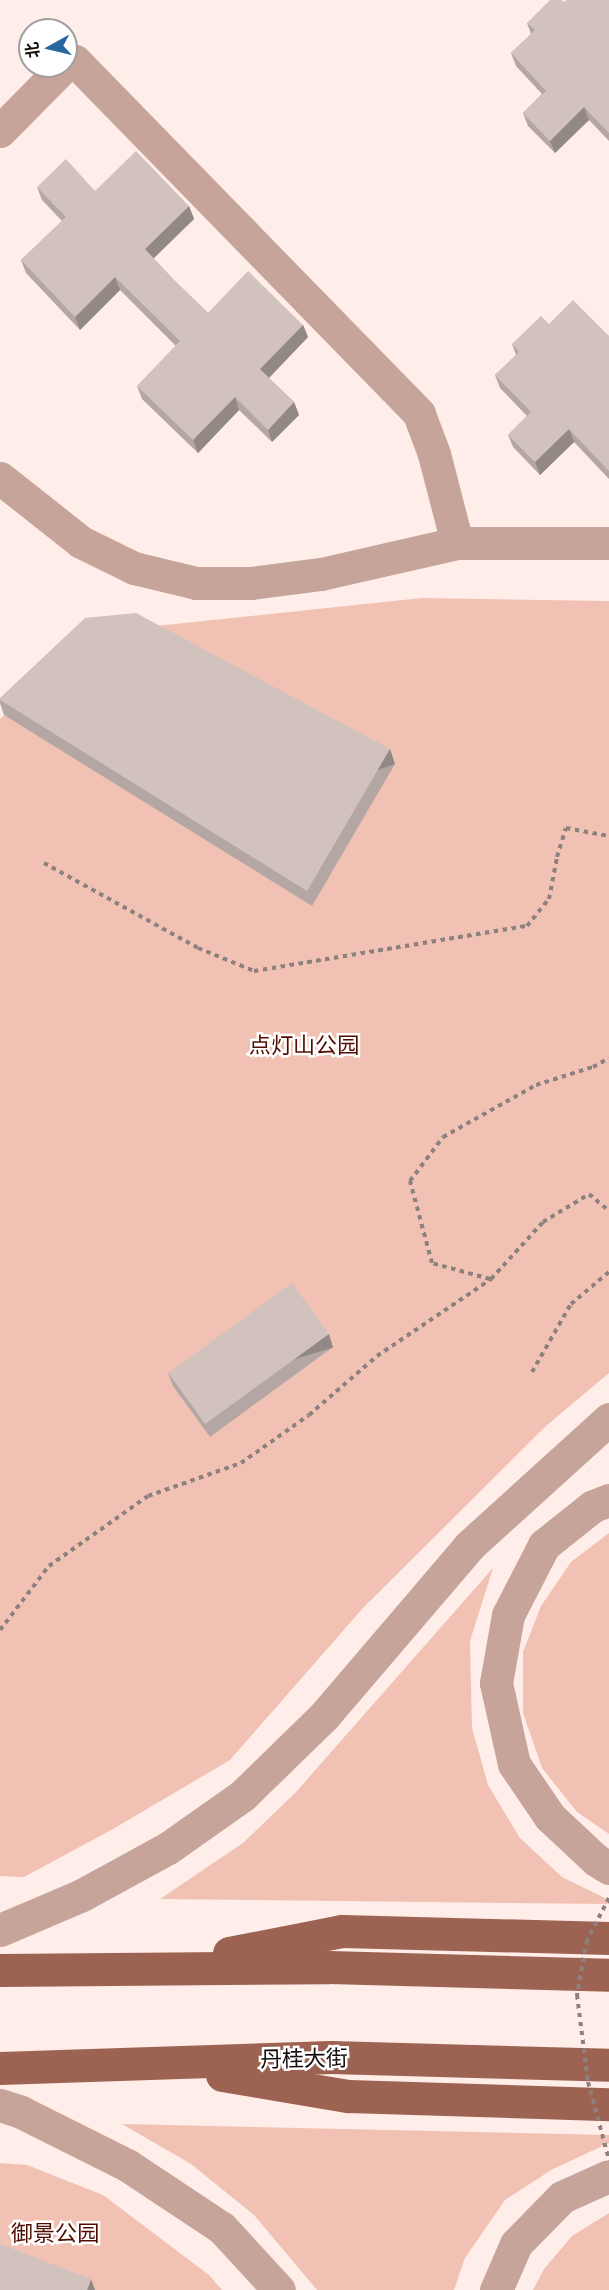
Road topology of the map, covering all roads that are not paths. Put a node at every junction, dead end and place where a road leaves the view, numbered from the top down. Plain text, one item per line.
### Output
1 (78, 64) edge
2 (52, 78) edge
3 (0, 131) edge
4 (0, 479) edge
5 (457, 543) junction
6 (609, 543) edge
7 (609, 1419) edge
8 (609, 1500) edge
9 (609, 1868) edge
10 (0, 1930) edge
11 (609, 1938) edge
12 (147, 1969) junction
13 (0, 1970) edge
14 (609, 1975) edge
15 (158, 2064) junction
16 (609, 2065) edge
17 (0, 2068) edge
18 (609, 2104) edge
19 (0, 2105) edge
20 (609, 2176) edge
21 (279, 2290) edge
22 (496, 2290) edge

1 - 5 street
2 - 3 street
4 - 5 street
5 - 6 street
7 - 10 street
8 - 9 street
11 - 12 main road
12 - 13 main road
12 - 14 main road
15 - 16 main road, 丹桂大街
15 - 17 main road, 丹桂大街
15 - 18 main road
19 - 21 street
20 - 22 street

